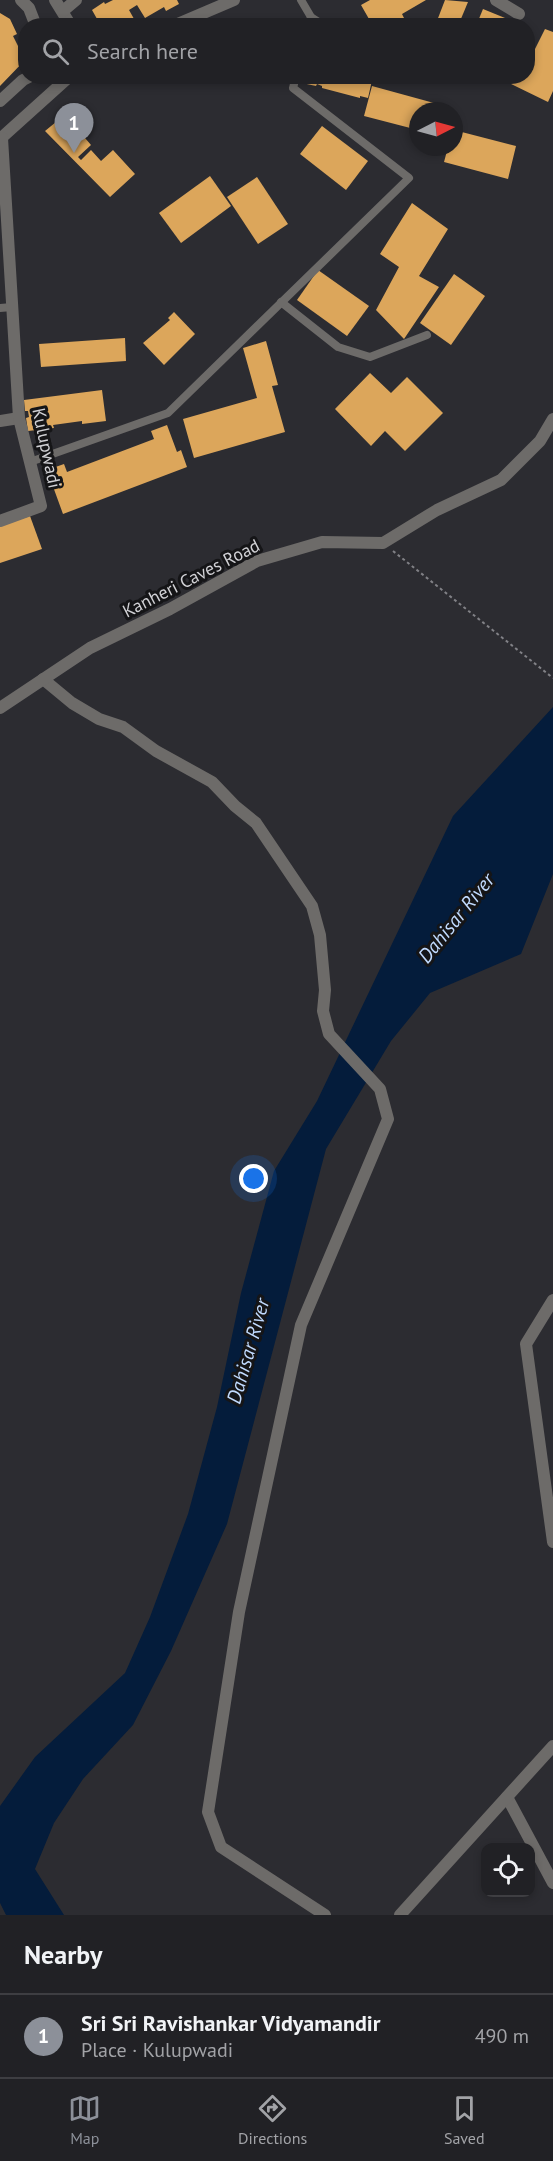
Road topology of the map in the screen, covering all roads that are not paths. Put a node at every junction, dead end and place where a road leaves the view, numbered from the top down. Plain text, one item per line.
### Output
1 (21, 0) edge
2 (76, 0) edge
3 (234, 0) edge
4 (301, 0) edge
5 (496, 0) edge
6 (59, 5) edge
7 (519, 14) dead end
8 (33, 18) edge
9 (192, 18) edge
10 (309, 18) edge
11 (19, 84) edge
12 (61, 84) edge
13 (294, 84) edge
14 (0, 101) edge
15 (1, 138) edge
16 (282, 302) junction
17 (6, 308) edge
18 (427, 335) dead end
19 (19, 418) junction
20 (553, 419) edge
21 (0, 421) edge
22 (30, 462) junction
23 (0, 521) edge
24 (43, 679) junction
25 (0, 708) edge
26 (553, 1300) edge
27 (553, 1542) edge
28 (553, 1746) edge
29 (507, 1797) junction
30 (553, 1883) edge
31 (325, 1915) edge
32 (400, 1915) edge

1 - 8 street
2 - 6 street
3 - 9 street
4 - 10 lane
5 - 7 street
11 - 14 street
12 - 15 street, Kulupwadi
13 - 16 lane
15 - 17 street, Kulupwadi
16 - 18 lane
16 - 22 lane
17 - 19 street, Kulupwadi
19 - 21 street
19 - 22 street, Kulupwadi
20 - 24 street, Kanheri Caves Road
22 - 23 street, Kulupwadi
24 - 25 street, Kanheri Caves Road
24 - 31 street
26 - 27 street
28 - 29 street
29 - 30 street
29 - 32 street

